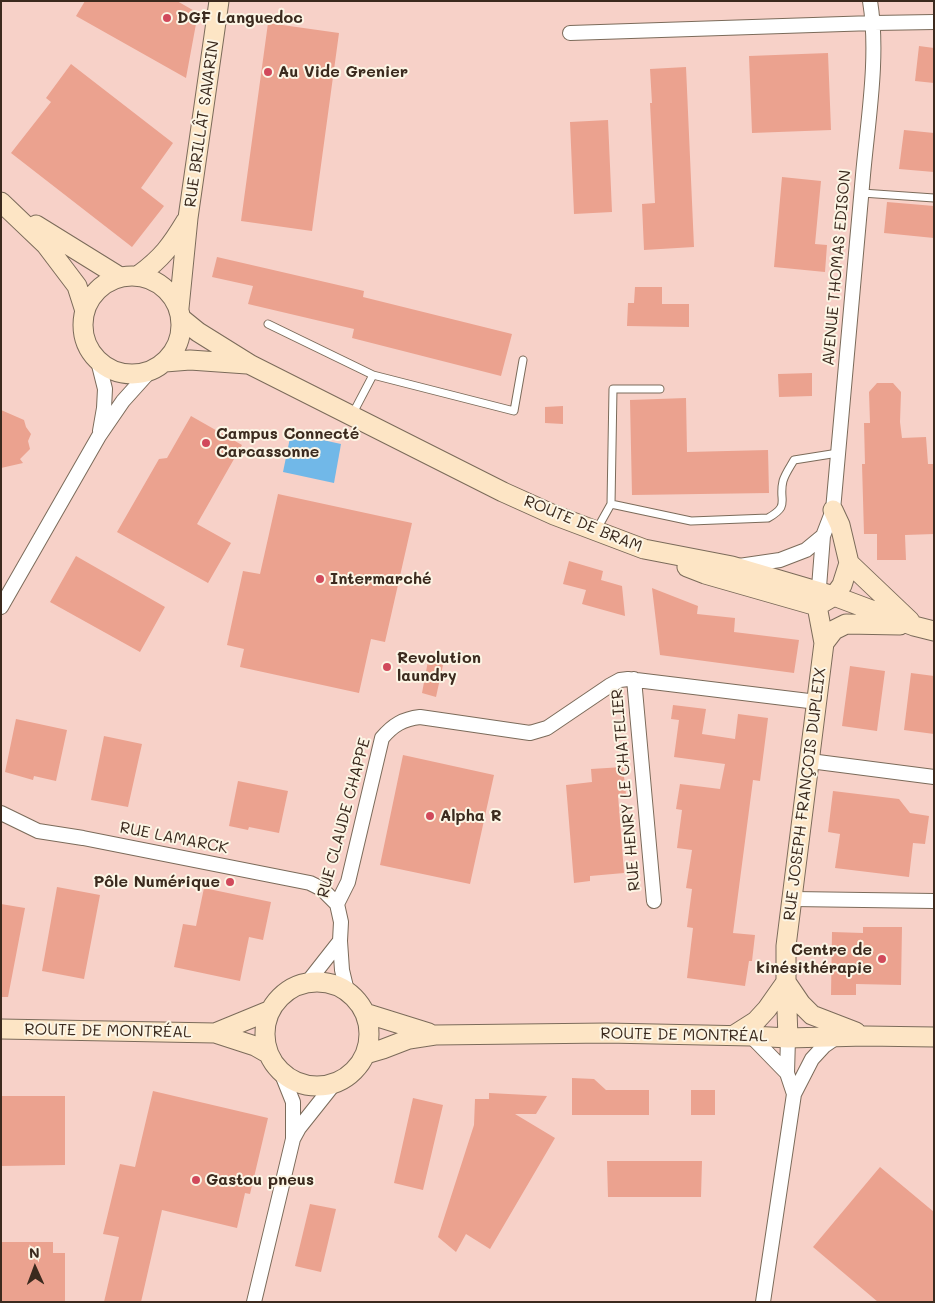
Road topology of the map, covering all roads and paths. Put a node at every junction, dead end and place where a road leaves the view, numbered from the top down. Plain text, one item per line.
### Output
1 (220, 1) edge
2 (870, 1) edge
3 (934, 22) edge
4 (874, 23) junction
5 (570, 33) dead end
6 (862, 193) junction
7 (934, 198) edge
8 (5, 205) edge
9 (188, 218) junction
10 (129, 276) junction
11 (84, 312) junction
12 (180, 314) junction
13 (268, 324) dead end
14 (523, 360) dead end
15 (98, 361) junction
16 (251, 365) junction
17 (158, 366) junction
18 (373, 375) junction
19 (660, 389) dead end
20 (352, 415) junction
21 (99, 436) junction
22 (838, 453) junction
23 (611, 504) junction
24 (833, 510) junction
25 (596, 531) junction
26 (823, 536) junction
27 (644, 549) junction
28 (849, 563) junction
29 (732, 566) junction
30 (823, 598) junction
31 (1, 607) edge
32 (914, 626) junction
33 (934, 631) edge
34 (824, 643) junction
35 (634, 679) junction
36 (817, 702) junction
37 (810, 761) junction
38 (934, 777) edge
39 (1, 813) edge
40 (793, 899) junction
41 (654, 901) dead end
42 (934, 901) edge
43 (336, 904) junction
44 (340, 941) junction
45 (786, 982) junction
46 (307, 983) junction
47 (347, 991) junction
48 (271, 1010) junction
49 (365, 1013) junction
50 (1, 1029) edge
51 (215, 1033) junction
52 (434, 1035) junction
53 (742, 1036) junction
54 (838, 1036) junction
55 (865, 1036) junction
56 (934, 1037) edge
57 (788, 1038) junction
58 (269, 1054) junction
59 (366, 1054) junction
60 (281, 1072) junction
61 (787, 1073) junction
62 (334, 1084) junction
63 (794, 1094) junction
64 (293, 1139) junction
65 (254, 1302) edge
66 (763, 1302) edge

1 - 9 main road, RUE BRILLÂT SAVARIN
2 - 4 street, AVENUE THOMAS EDISON
3 - 4 street
4 - 5 street
4 - 6 street, AVENUE THOMAS EDISON
6 - 7 lane
6 - 22 street, AVENUE THOMAS EDISON
8 - 10 main road, ROUTE DE BRAM
8 - 11 main road, ROUTE DE BRAM
9 - 10 main road, RUE BRILLÂT SAVARIN
9 - 12 main road, RUE BRILLÂT SAVARIN
10 - 11 main road
10 - 12 main road, ROUTE DE BRAM
11 - 15 main road, ROUTE DE BRAM
12 - 16 main road, ROUTE DE BRAM
12 - 17 main road
13 - 18 lane
14 - 18 lane
15 - 17 main road, ROUTE DE BRAM
15 - 21 street
16 - 17 main road, ROUTE DE BRAM
16 - 20 main road, ROUTE DE BRAM
17 - 21 street
18 - 20 lane
19 - 23 lane
20 - 25 main road, ROUTE DE BRAM
21 - 31 street
22 - 23 lane
22 - 24 street, AVENUE THOMAS EDISON
23 - 25 lane
24 - 26 street, AVENUE THOMAS EDISON
24 - 28 main road
25 - 27 main road, ROUTE DE BRAM
26 - 29 street
26 - 30 street, AVENUE THOMAS EDISON
27 - 29 main road, ROUTE DE BRAM
27 - 30 main road
28 - 30 main road
28 - 32 main road
29 - 30 main road, ROUTE DE BRAM
30 - 32 main road, ROUTE DE BRAM
30 - 34 main road, RUE JOSEPH FRANÇOIS DUPLEIX
32 - 33 main road, ROUTE DE BRAM
32 - 34 main road
34 - 36 main road, RUE JOSEPH FRANÇOIS DUPLEIX
35 - 36 street, RUE HENRY LE CHATELIER
35 - 41 street, RUE HENRY LE CHATELIER
35 - 43 street, RUE CLAUDE CHAPPE
36 - 37 main road, RUE JOSEPH FRANÇOIS DUPLEIX
37 - 38 street
37 - 40 main road, RUE JOSEPH FRANÇOIS DUPLEIX
39 - 43 street, RUE LAMARCK
40 - 42 street
40 - 45 main road, RUE JOSEPH FRANÇOIS DUPLEIX
43 - 44 street, RUE CLAUDE CHAPPE
44 - 46 street
44 - 47 street, RUE CLAUDE CHAPPE
45 - 53 main road
45 - 55 main road
45 - 57 main road, RUE JOSEPH FRANÇOIS DUPLEIX
46 - 47 main road
46 - 48 main road
47 - 49 main road
48 - 51 main road, ROUTE DE MONTRÉAL
48 - 58 main road
49 - 52 main road, ROUTE DE MONTRÉAL
49 - 59 main road
50 - 51 main road, ROUTE DE MONTRÉAL
51 - 58 main road, ROUTE DE MONTRÉAL
52 - 53 main road, ROUTE DE MONTRÉAL
52 - 59 main road, ROUTE DE MONTRÉAL
53 - 57 main road, ROUTE DE MONTRÉAL
53 - 61 street
54 - 55 main road, ROUTE DE MONTRÉAL
54 - 57 main road, ROUTE DE MONTRÉAL
54 - 63 street
55 - 56 main road, ROUTE DE MONTRÉAL
57 - 61 street
58 - 60 main road
59 - 62 main road
60 - 62 main road
60 - 64 street
61 - 63 street
62 - 64 street
63 - 66 street
64 - 65 street

